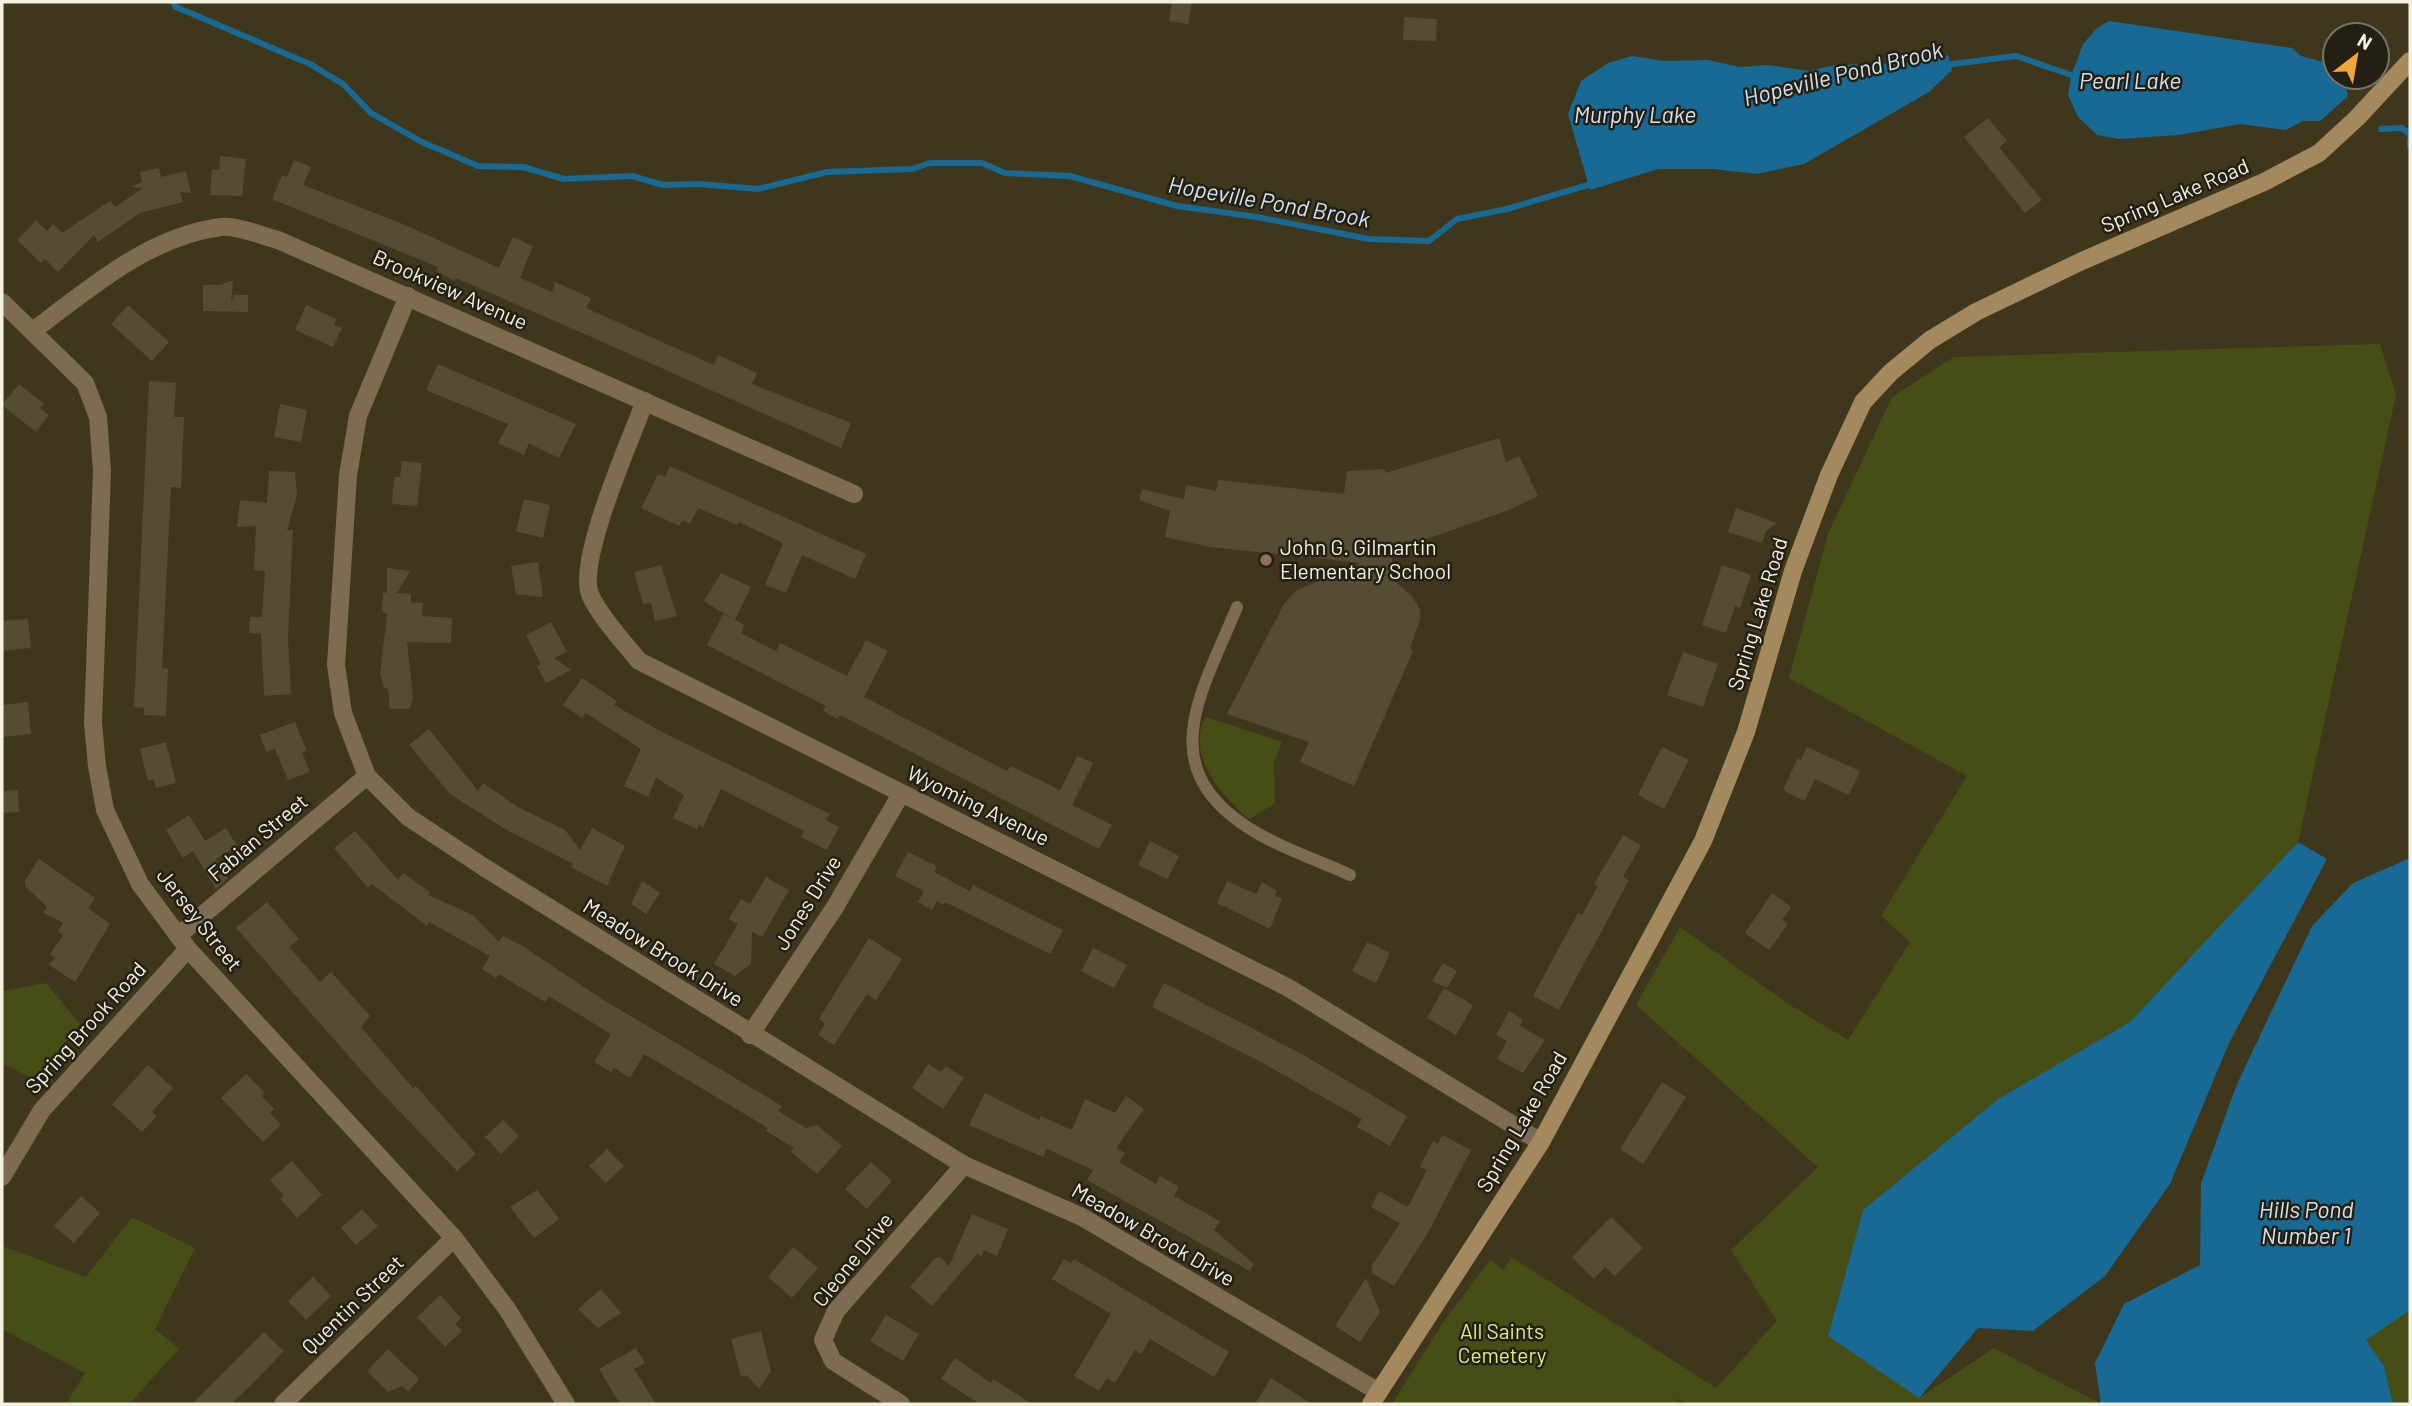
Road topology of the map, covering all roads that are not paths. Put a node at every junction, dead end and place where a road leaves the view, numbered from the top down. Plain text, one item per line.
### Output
1 (2410, 61) edge
2 (408, 296) junction
3 (2, 302) edge
4 (34, 330) junction
5 (645, 401) junction
6 (854, 494) dead end
7 (1237, 607) dead end
8 (367, 776) junction
9 (901, 794) junction
10 (1350, 875) dead end
11 (184, 942) junction
12 (750, 1035) junction
13 (1541, 1142) junction
14 (964, 1165) junction
15 (2, 1177) edge
16 (454, 1238) junction
17 (1375, 1398) edge
18 (284, 1404) edge
19 (566, 1404) edge
20 (901, 1404) edge

1 - 13 main road, Spring Lake Road
2 - 4 street, Brookview Avenue
2 - 5 street, Brookview Avenue
2 - 8 street, Meadow Brook Drive
3 - 4 street, Jersey Street
4 - 11 street, Jersey Street
5 - 6 street, Brookview Avenue
5 - 9 street, Wyoming Avenue
7 - 10 lane
8 - 11 street, Fabian Street
8 - 12 street, Meadow Brook Drive
9 - 12 street, Jones Drive
9 - 13 street, Wyoming Avenue
11 - 15 street, Spring Brook Road
11 - 16 street, Jersey Street
12 - 14 street, Meadow Brook Drive
13 - 17 main road, Spring Lake Road
14 - 17 street, Meadow Brook Drive
14 - 20 street, Cleone Drive
16 - 18 street, Quentin Street
16 - 19 street, Jersey Street

